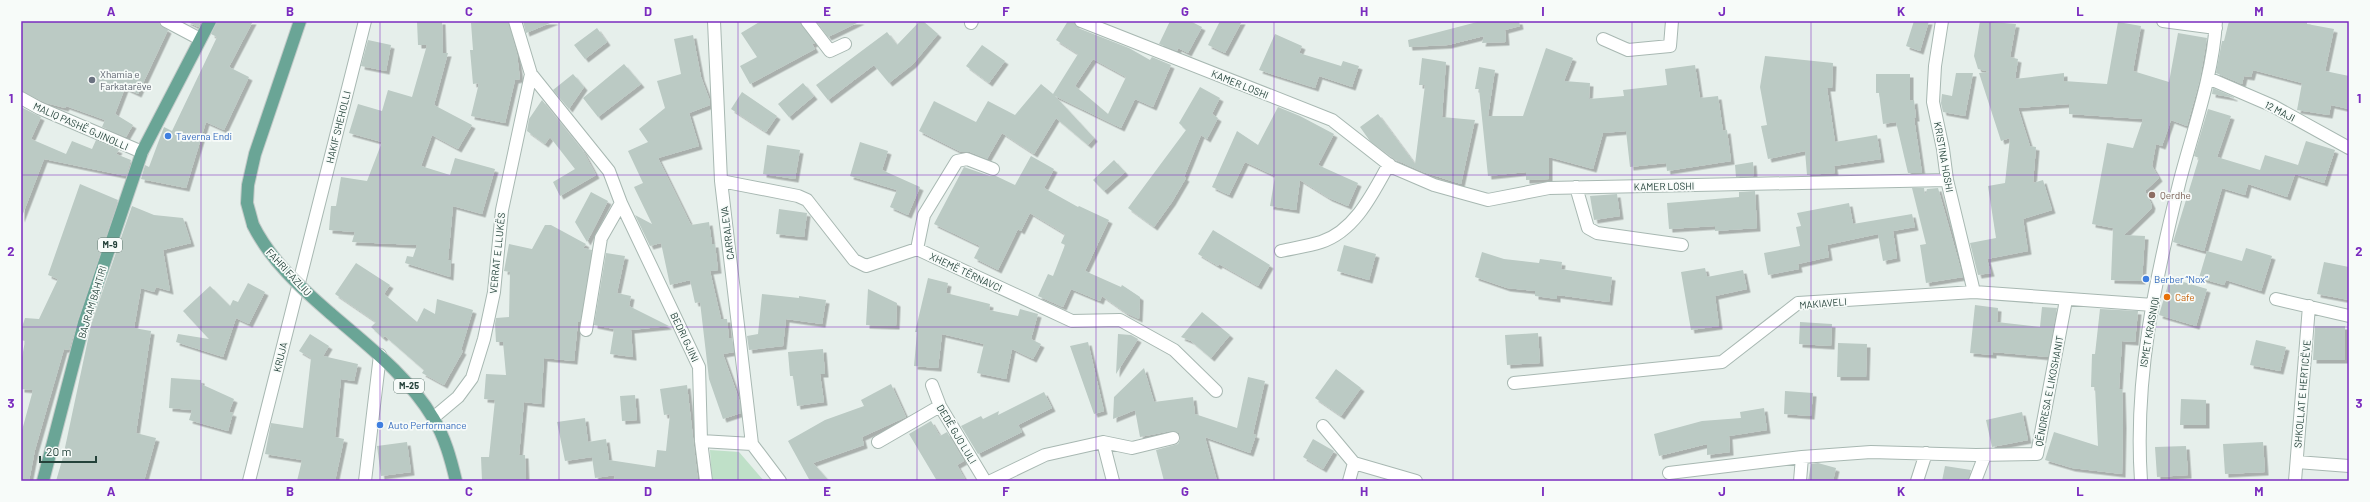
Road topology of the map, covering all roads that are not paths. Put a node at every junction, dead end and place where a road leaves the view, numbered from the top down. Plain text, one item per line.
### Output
1 (166, 21) edge
2 (210, 21) edge
3 (300, 21) edge
4 (365, 21) edge
5 (515, 21) edge
6 (714, 21) edge
7 (807, 21) edge
8 (1081, 21) edge
9 (1672, 21) edge
10 (1942, 21) edge
11 (2163, 21) edge
12 (2216, 25) edge
13 (200, 39) junction
14 (1603, 39) dead end
15 (844, 44) dead end
16 (531, 74) junction
17 (2208, 78) junction
18 (21, 98) edge
19 (2349, 148) edge
20 (142, 152) junction
21 (1389, 164) junction
22 (993, 169) dead end
23 (1947, 180) junction
24 (721, 181) junction
25 (1576, 187) junction
26 (621, 203) junction
27 (311, 234) joint
28 (1682, 245) dead end
29 (917, 249) junction
30 (1282, 251) dead end
31 (1974, 292) junction
32 (2276, 299) dead end
33 (2066, 300) junction
34 (2153, 305) junction
35 (2309, 306) junction
36 (2349, 316) edge
37 (586, 330) dead end
38 (380, 355) junction
39 (1514, 384) dead end
40 (932, 385) dead end
41 (1216, 391) dead end
42 (940, 406) junction
43 (433, 418) junction
44 (1323, 426) dead end
45 (1172, 438) dead end
46 (702, 441) junction
47 (878, 442) dead end
48 (1103, 442) junction
49 (752, 444) junction
50 (1926, 453) junction
51 (1985, 454) junction
52 (1802, 457) junction
53 (2297, 462) junction
54 (1354, 463) junction
55 (2349, 466) edge
56 (1669, 474) dead end
57 (43, 481) edge
58 (249, 481) edge
59 (365, 481) edge
60 (456, 481) edge
61 (706, 481) edge
62 (780, 481) edge
63 (985, 481) edge
64 (991, 481) edge
65 (1113, 481) edge
66 (1349, 481) edge
67 (1416, 481) edge
68 (1800, 481) edge
69 (1917, 481) edge
70 (1975, 481) edge
71 (2141, 481) edge
72 (2295, 481) edge

1 - 13 street
2 - 13 main road, BAJRAM BAHTIRI / M-9
3 - 38 main road, FAHRI FAZLIU / M-25, bridge
4 - 27 street, HAKIF SHEHOLLI
5 - 16 street, BEDRI GJINI
6 - 24 street, CARRALEVA
7 - 15 street
8 - 21 street, KAMER LOSHI
9 - 14 street
10 - 23 street, KRISTINA HOSHI
11 - 12 street
12 - 17 street, ISMET KRASNIQI
13 - 20 main road, BAJRAM BAHTIRI / M-9
16 - 26 street, BEDRI GJINI
16 - 43 street, VERRAT E LLUKËS
17 - 19 street, 12 MAJI
17 - 34 street, ISMET KRASNIQI
18 - 20 street, MALIQ PASHË GJINOLLI
20 - 57 main road, BAJRAM BAHTIRI / M-9
21 - 25 street, KAMER LOSHI
21 - 30 street
22 - 29 street
23 - 25 street, KAMER LOSHI
23 - 31 street, KRISTINA HOSHI
24 - 29 street
24 - 49 street, CARRALEVA
25 - 28 street
26 - 37 street
26 - 46 street, BEDRI GJINI
27 - 58 street, KRUJA
29 - 41 street, XHEMË TËRNAVCI
31 - 33 street, MAKIAVELI
31 - 39 street, MAKIAVELI
32 - 35 street
33 - 34 street, MAKIAVELI
33 - 51 street, QËNDRESA E LIKOSHANIT
34 - 71 street, ISMET KRASNIQI
35 - 36 street
35 - 53 street, SHKOLLAT E HERTICËVE
38 - 43 main road, FAHRI FAZLIU / M-25
38 - 59 street
40 - 42 street, DEDË GJO LULI
42 - 47 street
42 - 63 street, DEDË GJO LULI
43 - 60 main road, FAHRI FAZLIU / M-25
44 - 54 street
45 - 48 street
46 - 49 street
46 - 61 street, BEDRI GJINI
48 - 64 street
48 - 65 street
49 - 62 street
50 - 51 street, QËNDRESA E LIKOSHANIT
50 - 52 street, QËNDRESA E LIKOSHANIT
50 - 69 street
51 - 70 street
52 - 56 street, QËNDRESA E LIKOSHANIT
52 - 68 street
53 - 55 street
53 - 72 street, SHKOLLAT E HERTICËVE
54 - 66 street
54 - 67 street

